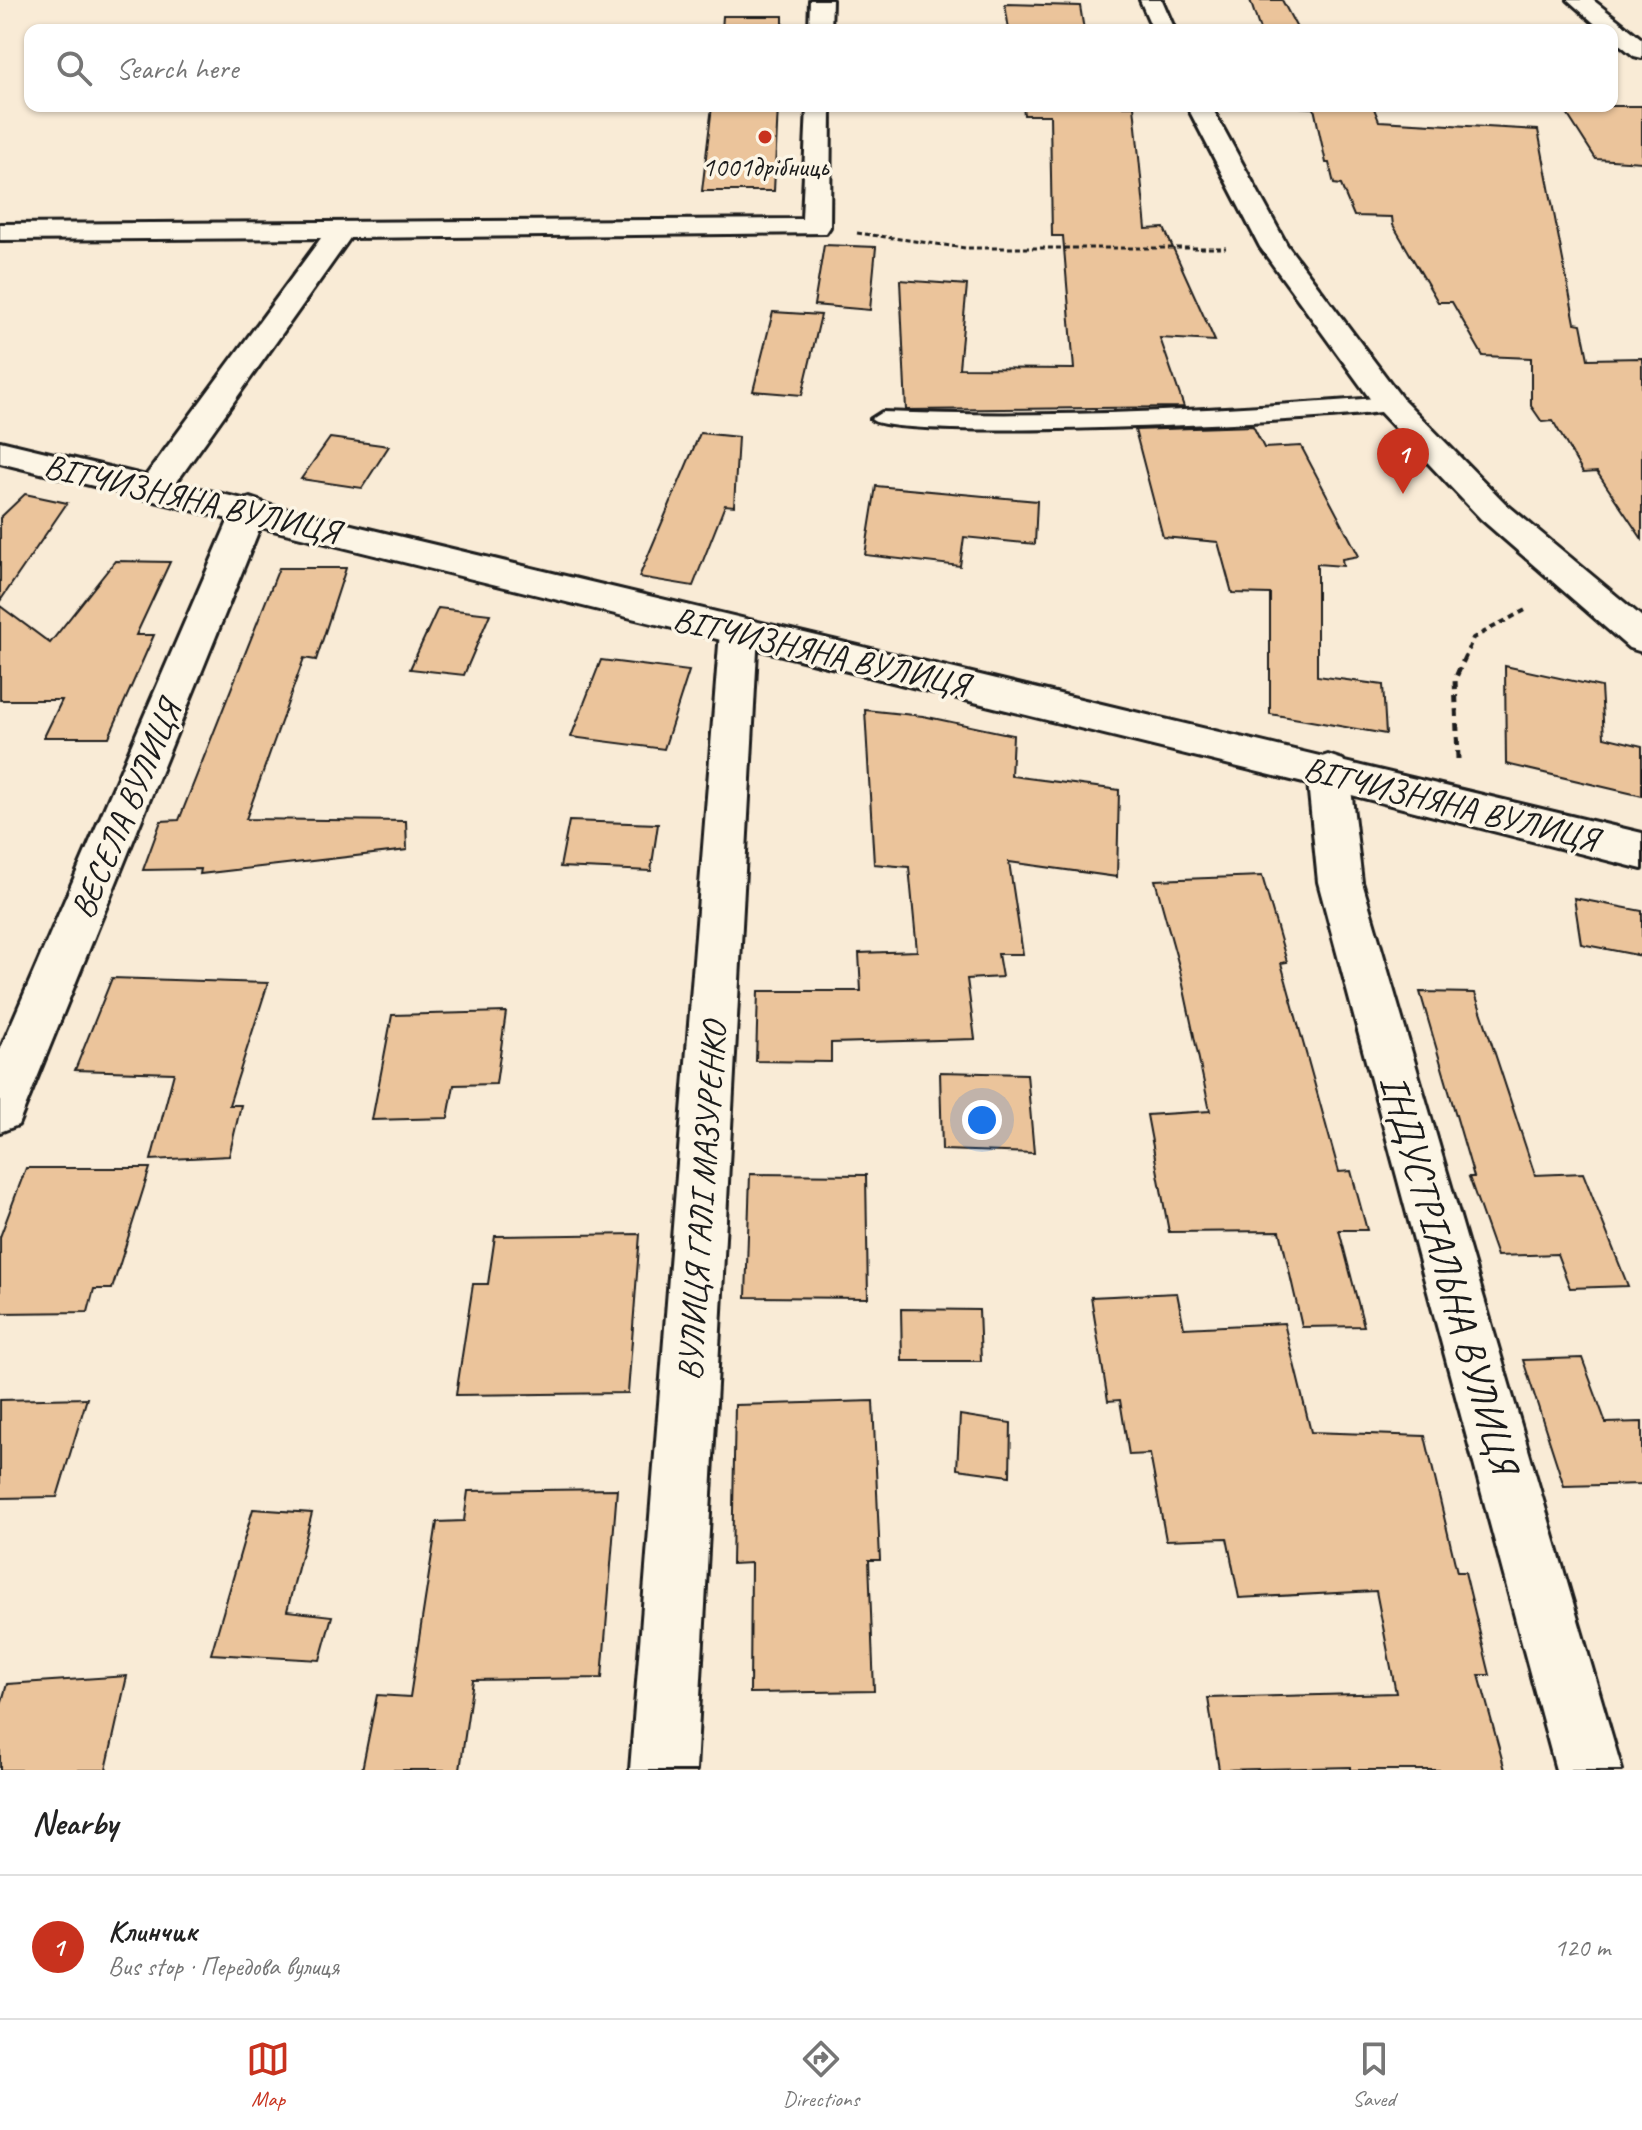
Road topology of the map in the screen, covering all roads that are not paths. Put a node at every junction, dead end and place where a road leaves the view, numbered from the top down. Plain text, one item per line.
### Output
1 (821, 0) edge
2 (1151, 0) edge
3 (1579, 0) edge
4 (820, 24) edge
5 (1161, 24) edge
6 (1609, 24) edge
7 (1618, 32) edge
8 (1642, 51) edge
9 (819, 112) edge
10 (1202, 112) edge
11 (341, 231) junction
12 (0, 232) edge
13 (1390, 404) junction
14 (882, 419) dead end
15 (0, 452) edge
16 (154, 489) junction
17 (250, 510) junction
18 (739, 632) junction
19 (1642, 638) edge
20 (1328, 772) junction
21 (1642, 851) edge
22 (0, 1108) edge
23 (663, 1770) edge
24 (1589, 1770) edge

1 - 4 street
2 - 5 street
3 - 6 street
7 - 8 street
9 - 11 street
10 - 13 street
11 - 12 street
11 - 16 street
13 - 14 lane
13 - 19 street
15 - 16 street, ВІТЧИЗНЯНА ВУЛИЦЯ
16 - 17 street, ВІТЧИЗНЯНА ВУЛИЦЯ
17 - 18 street, ВІТЧИЗНЯНА ВУЛИЦЯ
17 - 22 street, ВЕСЕЛА ВУЛИЦЯ
18 - 20 street, ВІТЧИЗНЯНА ВУЛИЦЯ
18 - 23 street, ВУЛИЦЯ ГАЛІ МАЗУРЕНКО
20 - 21 street, ВІТЧИЗНЯНА ВУЛИЦЯ
20 - 24 street, ІНДУСТРІАЛЬНА ВУЛИЦЯ

